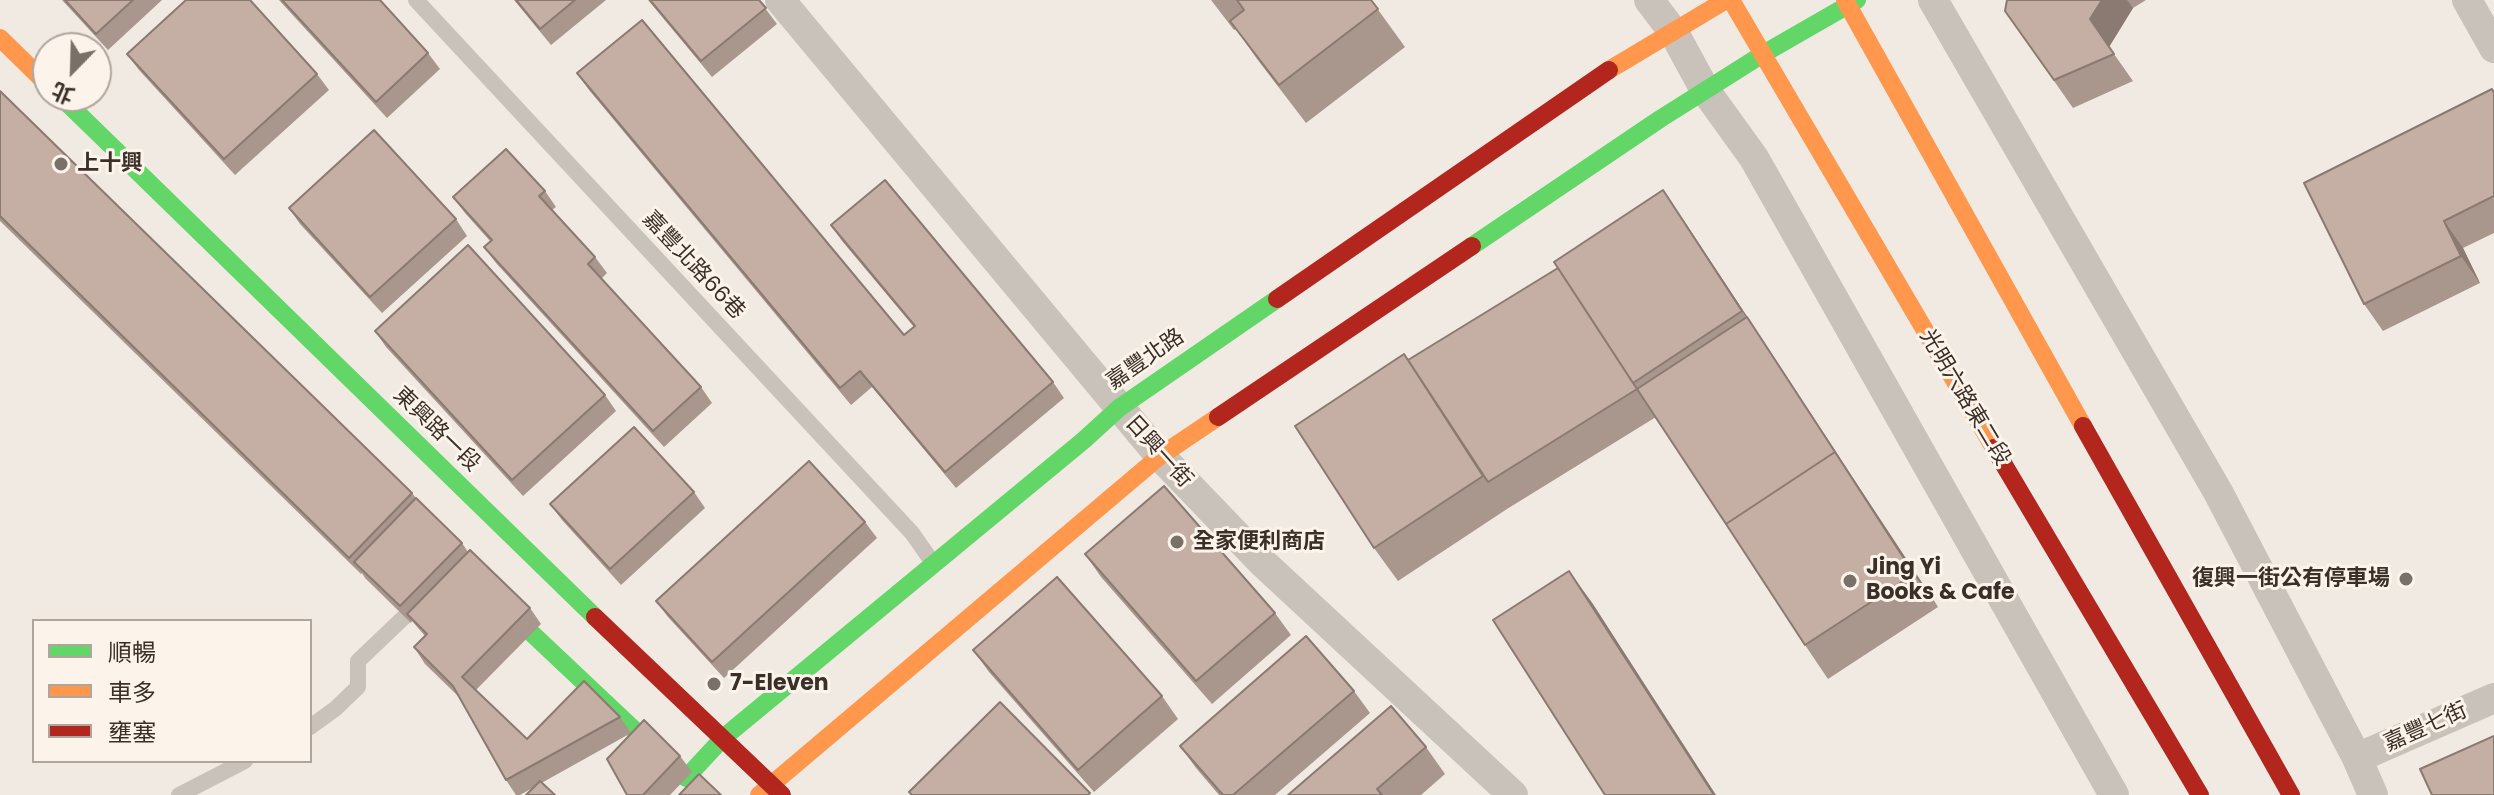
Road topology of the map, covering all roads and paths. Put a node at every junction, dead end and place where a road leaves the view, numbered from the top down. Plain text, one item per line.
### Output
1 (416, 0) edge
2 (780, 0) edge
3 (1649, 0) edge
4 (1728, 0) edge
5 (1933, 0) edge
6 (2467, 0) edge
7 (1850, 2) edge
8 (1674, 33) junction
9 (0, 38) edge
10 (2494, 48) edge
11 (1763, 54) junction
12 (32, 69) edge
13 (1705, 90) junction
14 (76, 112) edge
15 (1119, 408) junction
16 (1160, 456) junction
17 (934, 565) junction
18 (470, 575) edge
19 (436, 586) edge
20 (2494, 698) edge
21 (312, 726) edge
22 (723, 738) junction
23 (2357, 758) junction
24 (241, 763) edge
25 (686, 778) junction
26 (771, 791) edge
27 (179, 795) edge
28 (703, 795) edge
29 (1513, 795) edge
30 (2114, 795) edge
31 (2200, 795) edge
32 (2291, 795) edge
33 (2373, 795) edge

1 - 17 lane, 嘉豐北路66巷
2 - 15 street, 日興一街
3 - 8 street
4 - 8 street, 嘉豐北路
4 - 11 street, 光明六路東二段
5 - 23 street
6 - 10 street
7 - 11 street
7 - 32 street
8 - 13 street
8 - 15 street, 嘉豐北路
9 - 12 street
11 - 13 street
11 - 31 street, 光明六路東二段
13 - 16 street
13 - 30 street
14 - 22 street, 東興路一段
15 - 16 street, 日興一街
15 - 17 street, 嘉豐北路
16 - 26 street
16 - 29 street, 日興一街
17 - 22 street, 嘉豐北路
18 - 25 street
19 - 21 lane
20 - 23 street, 嘉豐七街
22 - 25 street, 嘉豐北路
22 - 26 street, 東興路一段
23 - 33 street
24 - 27 lane
25 - 28 street

